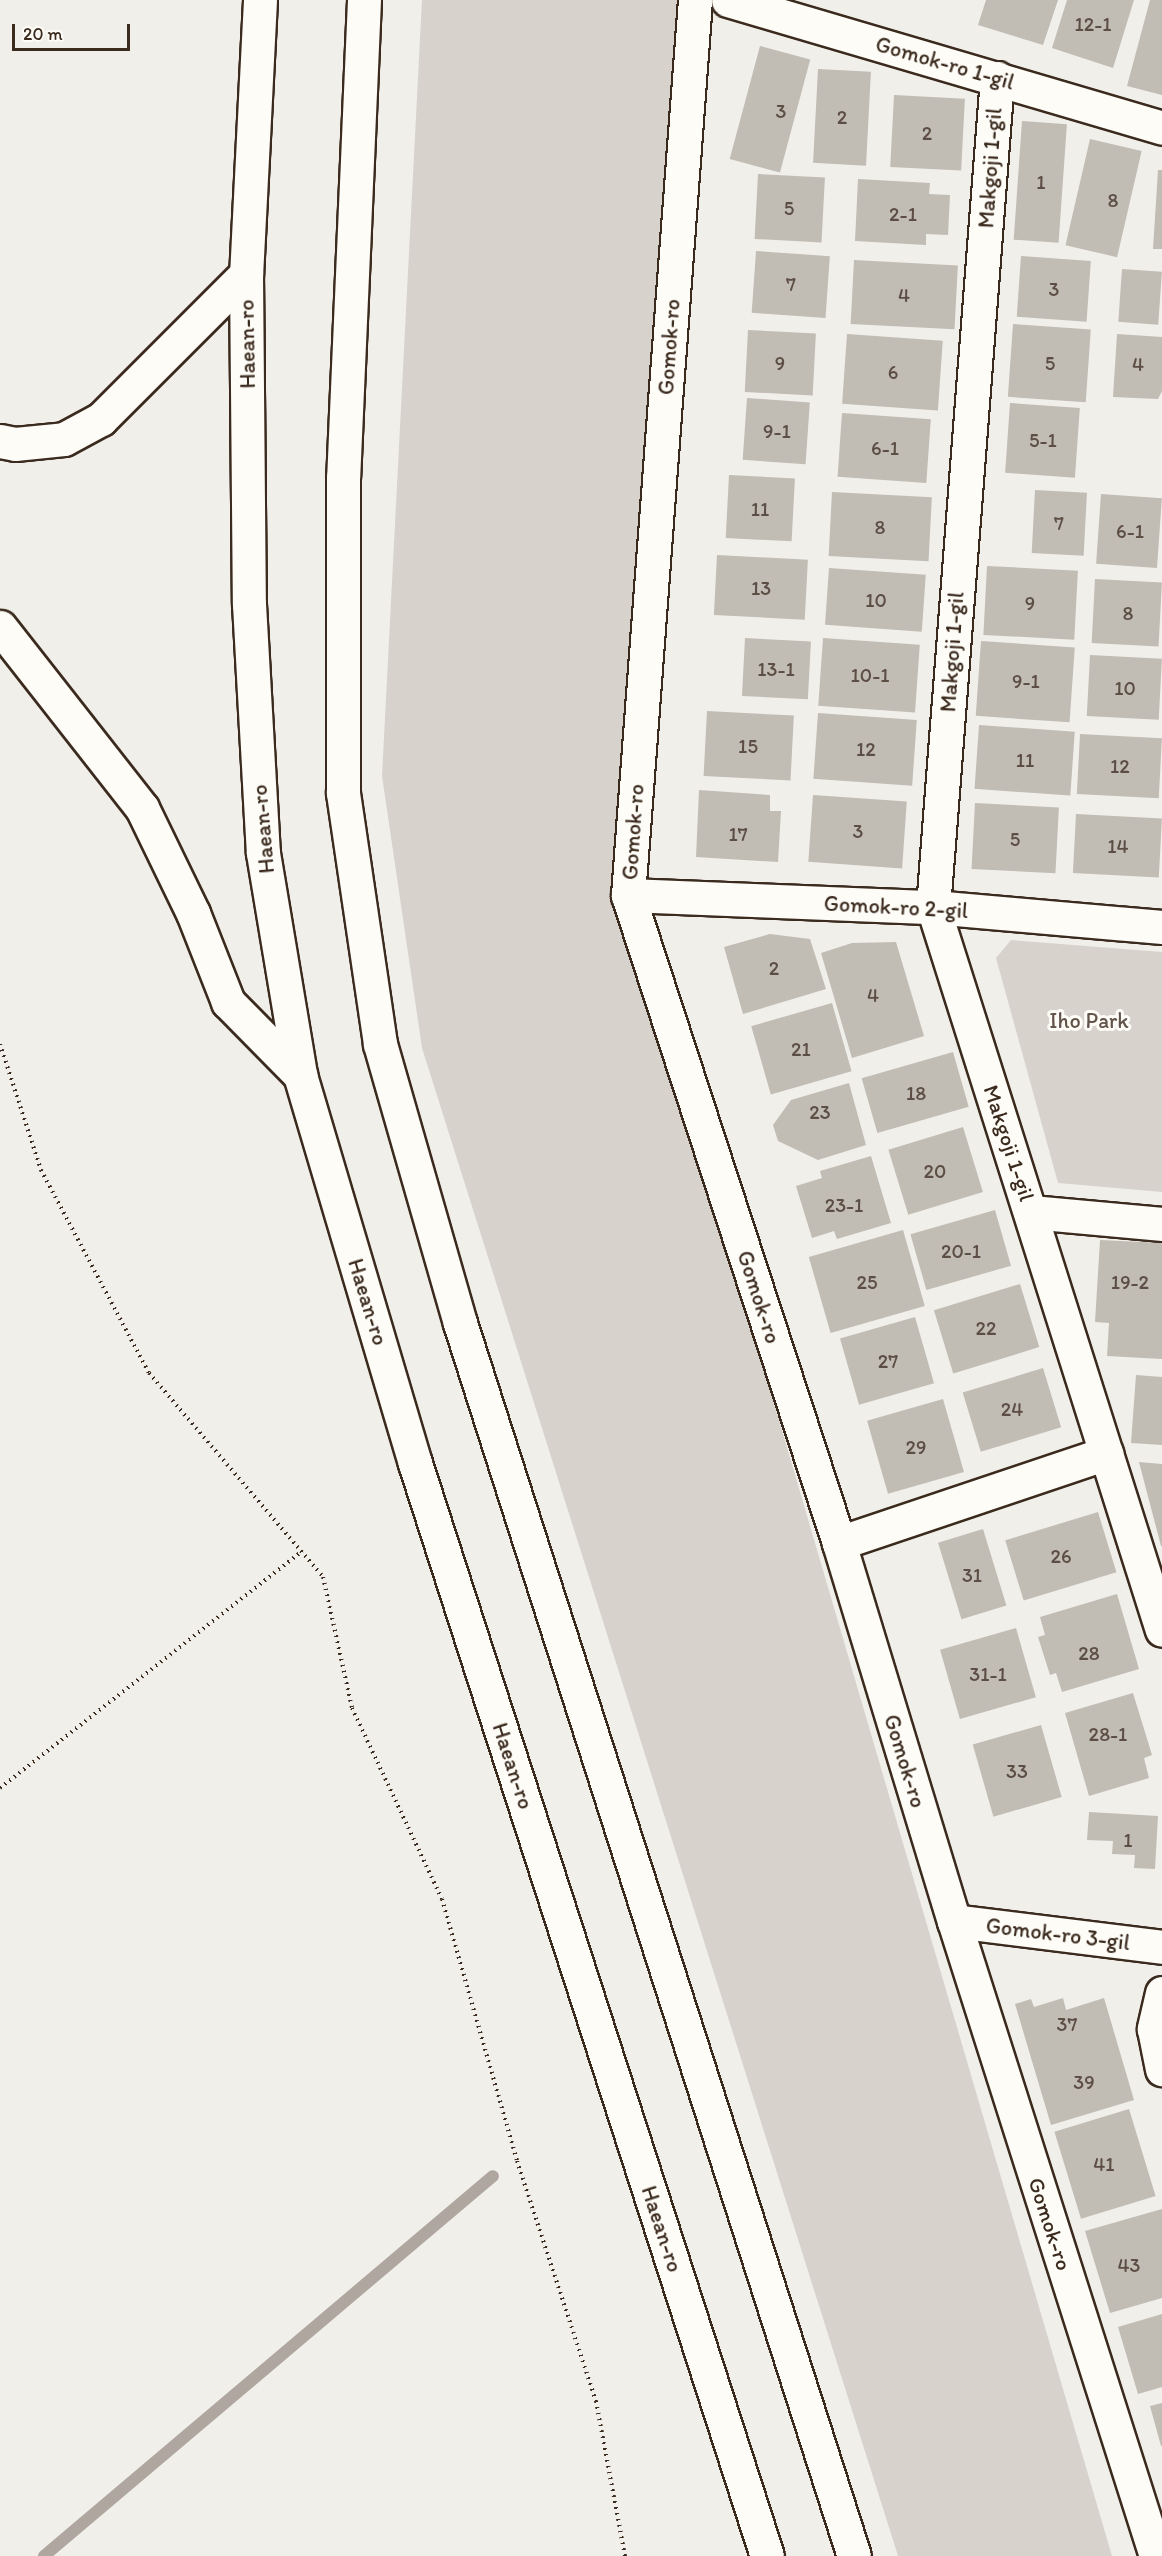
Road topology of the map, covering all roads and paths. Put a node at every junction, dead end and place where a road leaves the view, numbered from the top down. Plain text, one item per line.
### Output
1 (260, 0) edge
2 (364, 0) edge
3 (695, 0) edge
4 (728, 0) edge
5 (997, 78) junction
6 (1162, 128) edge
7 (246, 274) junction
8 (0, 441) edge
9 (0, 627) edge
10 (628, 896) junction
11 (933, 907) junction
12 (1162, 927) edge
13 (0, 1044) edge
14 (300, 1075) junction
15 (1031, 1212) junction
16 (1162, 1224) edge
17 (1106, 1453) junction
18 (838, 1543) junction
19 (302, 1551) junction
20 (1162, 1630) edge
21 (0, 1788) edge
22 (954, 1921) junction
23 (1162, 1947) edge
24 (1162, 1993) edge
25 (1162, 2069) edge
26 (625, 2556) edge
27 (767, 2556) edge
28 (854, 2556) edge
29 (1156, 2556) edge

1 - 7 main road, Haean-ro
2 - 28 main road
3 - 10 main road, Gomok-ro
4 - 5 main road, Gomok-ro 1-gil
5 - 6 main road, Gomok-ro 1-gil
5 - 11 main road, Makgoji 1-gil
7 - 8 main road
7 - 14 main road, Haean-ro
9 - 14 main road
10 - 11 main road, Gomok-ro 2-gil
10 - 18 main road, Gomok-ro
11 - 12 main road, Gomok-ro 2-gil
11 - 15 main road, Makgoji 1-gil
13 - 19 path
14 - 27 main road, Haean-ro
15 - 16 main road, Makgoji 1-gil
15 - 17 main road, Makgoji 1-gil
17 - 18 main road
17 - 20 main road, Makgoji 1-gil
18 - 22 main road, Gomok-ro
19 - 21 path
19 - 26 path
22 - 23 main road, Gomok-ro 3-gil
22 - 29 main road, Gomok-ro
24 - 25 main road

